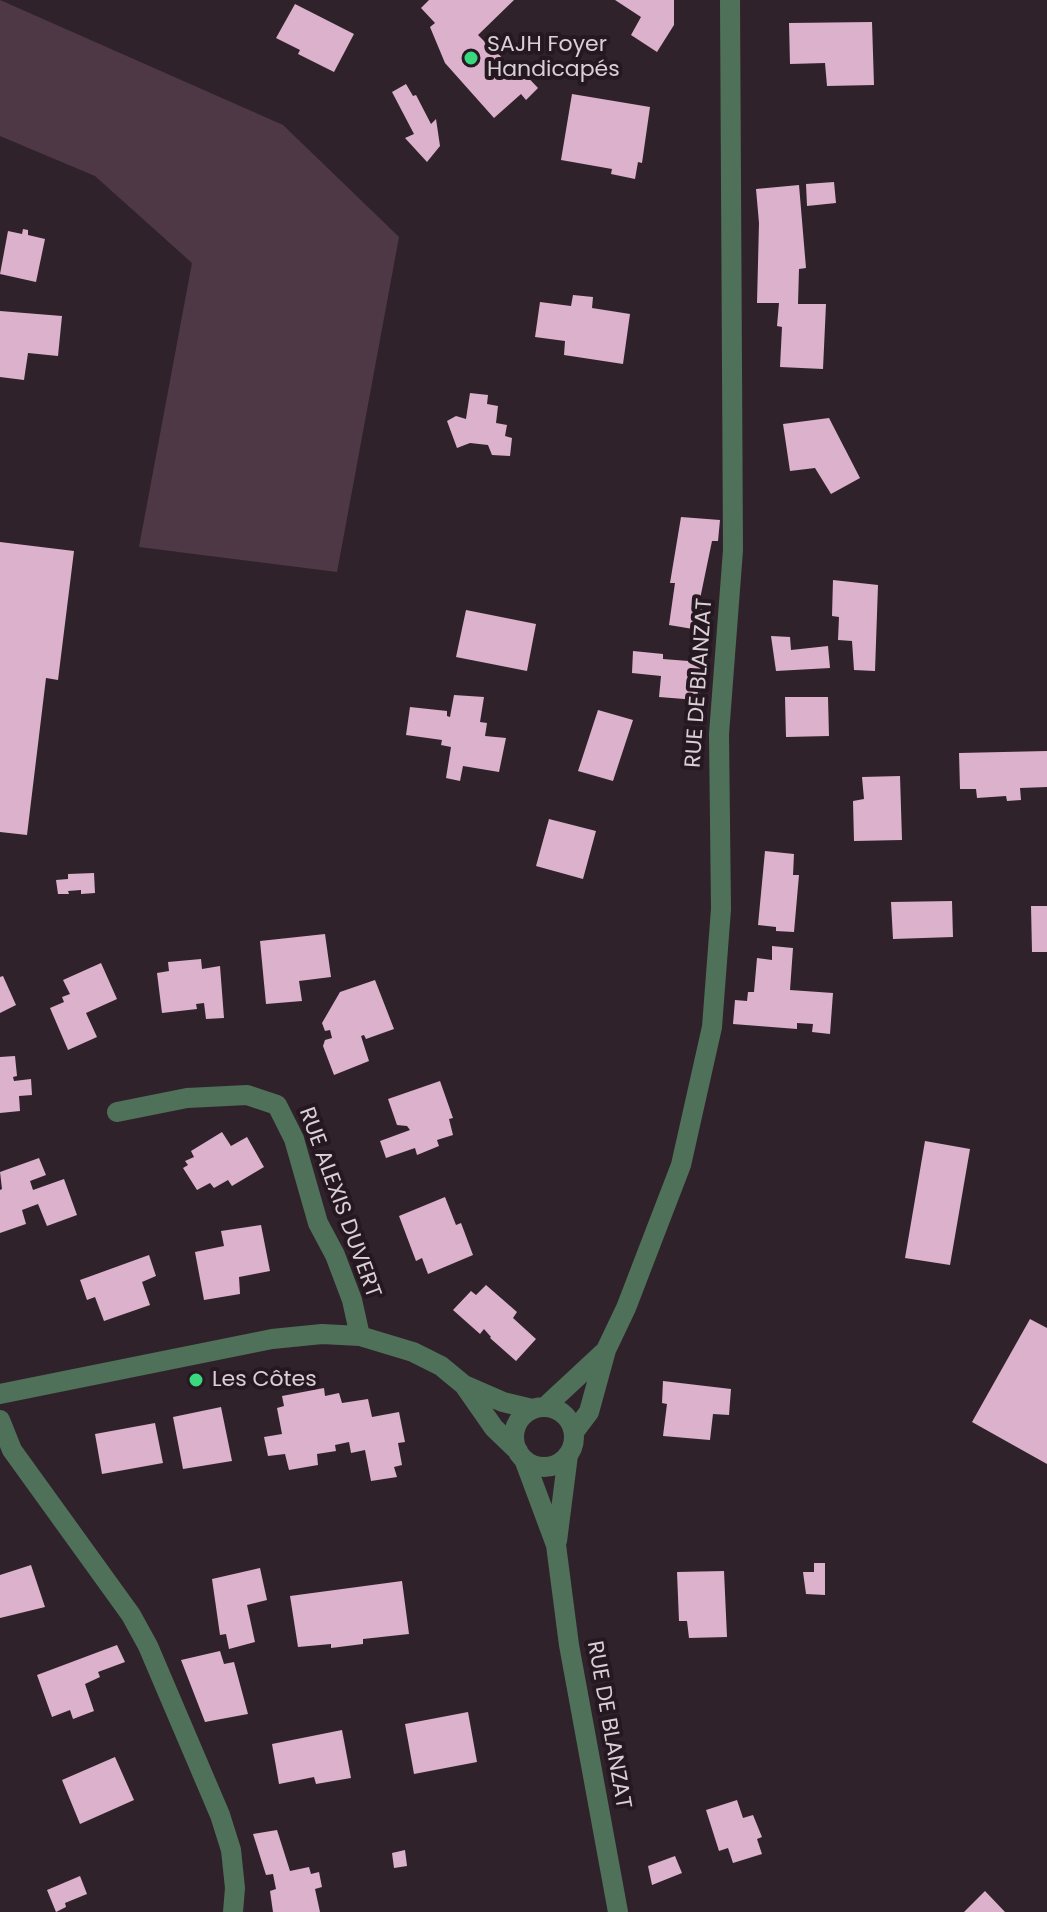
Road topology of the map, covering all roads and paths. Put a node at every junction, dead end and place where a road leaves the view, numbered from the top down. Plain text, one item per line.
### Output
1 (730, 0) edge
2 (117, 1112) dead end
3 (360, 1336) junction
4 (606, 1350) junction
5 (464, 1385) junction
6 (0, 1394) edge
7 (539, 1408) junction
8 (0, 1420) edge
9 (574, 1432) junction
10 (521, 1455) junction
11 (568, 1455) junction
12 (556, 1545) junction
13 (233, 1912) edge
14 (618, 1912) edge

1 - 4 street, RUE DE BLANZAT
2 - 3 street, RUE ALEXIS DUVERT
3 - 5 street
3 - 6 street
4 - 7 street, RUE DE BLANZAT
4 - 9 street, RUE DE BLANZAT
5 - 7 street
5 - 10 street
7 - 9 street
7 - 10 street
8 - 13 street
9 - 11 street
10 - 11 street
10 - 12 street, RUE DE BLANZAT
11 - 12 street, RUE DE BLANZAT
12 - 14 street, RUE DE BLANZAT

